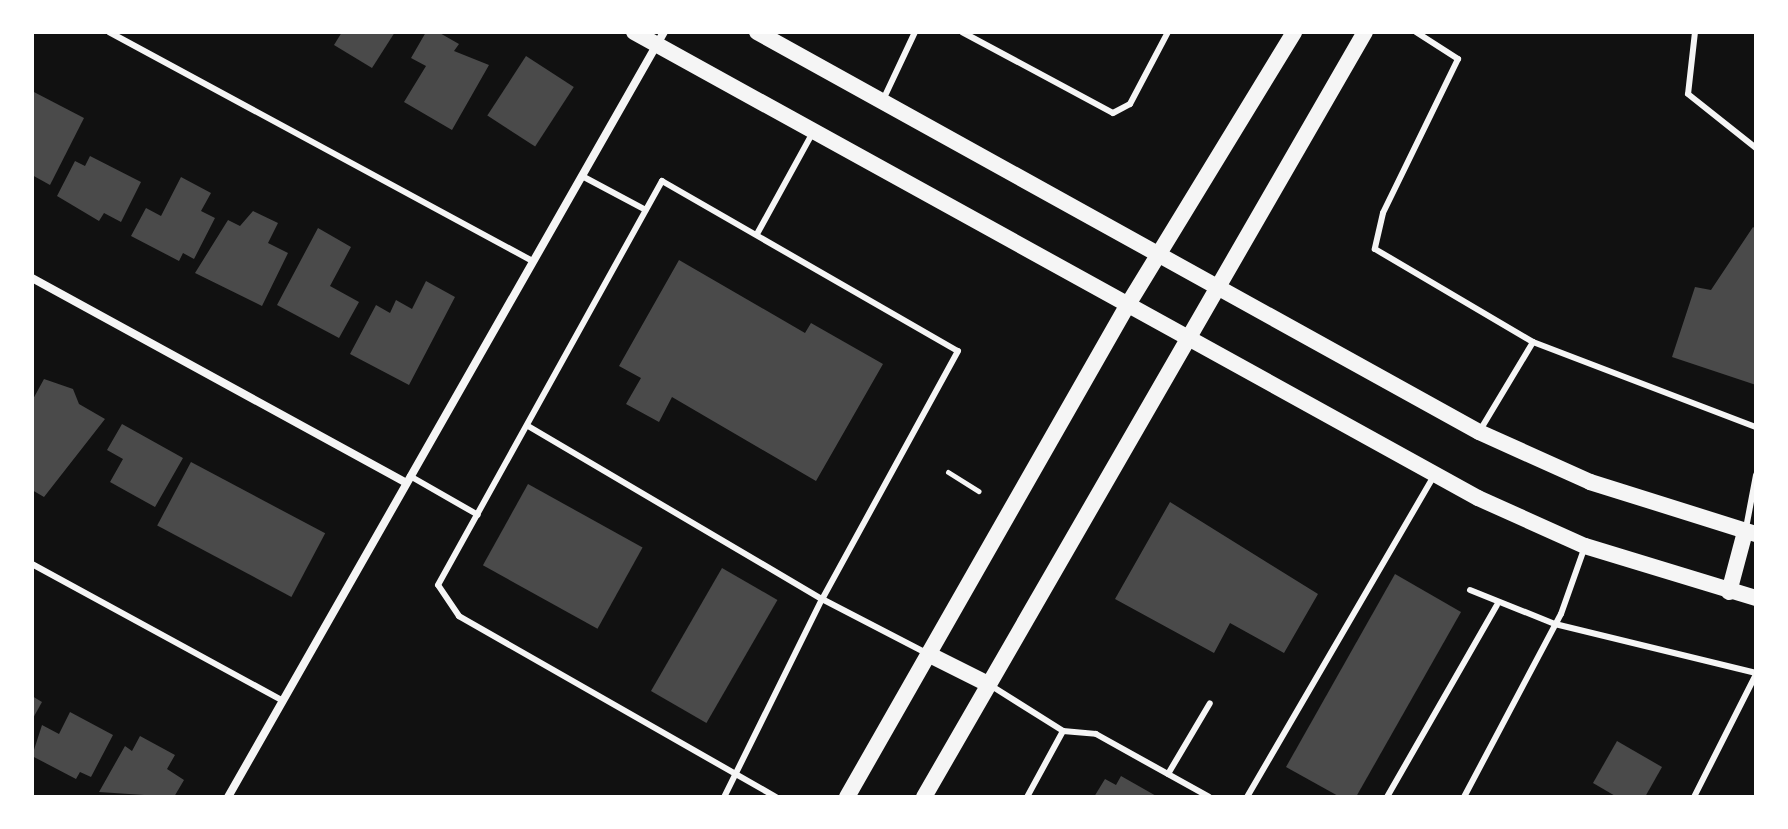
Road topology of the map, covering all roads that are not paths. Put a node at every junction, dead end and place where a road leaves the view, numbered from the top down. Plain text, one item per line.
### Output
1 (109, 32) edge
2 (634, 32) edge
3 (757, 32) edge
4 (915, 32) edge
5 (962, 32) edge
6 (1154, 32) edge
7 (1294, 32) edge
8 (1365, 32) edge
9 (1416, 32) edge
10 (1695, 32) edge
11 (1166, 35) edge
12 (660, 38) edge
13 (883, 100) junction
14 (813, 132) junction
15 (1756, 148) edge
16 (582, 176) junction
17 (646, 210) junction
18 (757, 234) junction
19 (1160, 252) junction
20 (533, 261) junction
21 (32, 278) edge
22 (1216, 285) junction
23 (1127, 306) junction
24 (1185, 339) junction
25 (1533, 342) junction
26 (528, 426) junction
27 (1756, 427) edge
28 (1479, 432) junction
29 (1435, 474) junction
30 (1756, 475) edge
31 (408, 480) junction
32 (478, 515) junction
33 (1750, 533) edge
34 (1585, 546) junction
35 (32, 564) edge
36 (1470, 590) dead end
37 (1729, 592) junction
38 (1756, 598) edge
39 (822, 599) junction
40 (1497, 605) junction
41 (1555, 624) junction
42 (928, 654) junction
43 (1756, 673) edge
44 (988, 684) junction
45 (283, 701) junction
46 (1210, 703) dead end
47 (1063, 731) junction
48 (738, 772) junction
49 (1168, 774) junction
50 (228, 797) edge
51 (724, 797) edge
52 (776, 797) edge
53 (847, 797) edge
54 (924, 797) edge
55 (1027, 797) edge
56 (1209, 797) edge
57 (1247, 797) edge
58 (1387, 797) edge
59 (1464, 797) edge
60 (1694, 797) edge

1 - 20 lane
2 - 12 main road
3 - 13 main road
4 - 13 lane
5 - 11 lane
6 - 11 lane
7 - 19 main road
8 - 22 main road
9 - 25 lane
10 - 15 lane
12 - 14 main road
12 - 16 street
13 - 19 main road
14 - 18 lane
14 - 23 main road
16 - 17 lane
16 - 20 street
17 - 18 lane
17 - 26 lane
18 - 39 lane
19 - 22 main road
19 - 23 main road
20 - 31 street
21 - 31 street
22 - 24 main road
22 - 28 main road
23 - 24 main road
23 - 42 main road
24 - 29 main road
24 - 44 main road
25 - 27 lane
25 - 28 lane
26 - 32 lane
26 - 39 lane
28 - 33 main road
29 - 34 main road
29 - 57 lane
30 - 33 lane
31 - 32 lane
31 - 45 street
32 - 48 lane
33 - 37 main road
34 - 37 main road
34 - 41 lane
35 - 45 lane
36 - 40 lane
37 - 38 main road
39 - 42 lane
39 - 48 lane
40 - 41 lane
40 - 58 lane
41 - 43 lane
41 - 59 lane
42 - 44 main road
42 - 53 main road
43 - 60 lane
44 - 47 lane
44 - 54 main road
45 - 50 street
46 - 49 lane
47 - 49 lane
47 - 55 lane
48 - 51 lane
48 - 52 lane
49 - 56 lane

